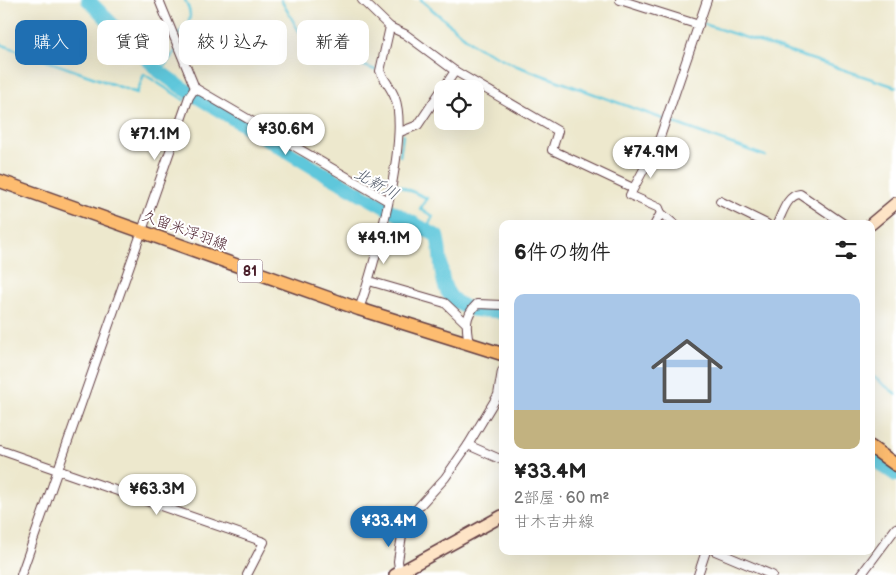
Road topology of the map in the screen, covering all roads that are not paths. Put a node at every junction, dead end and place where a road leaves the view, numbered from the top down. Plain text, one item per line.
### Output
1 (159, 0) edge
2 (362, 0) edge
3 (620, 0) edge
4 (707, 0) edge
5 (699, 25) junction
6 (390, 27) junction
7 (455, 71) junction
8 (449, 80) edge
9 (195, 88) junction
10 (434, 102) edge
11 (402, 131) junction
12 (0, 181) edge
13 (633, 188) junction
14 (720, 201) dead end
15 (896, 203) edge
16 (386, 207) junction
17 (661, 213) junction
18 (657, 220) edge
19 (669, 220) edge
20 (758, 220) edge
21 (779, 220) edge
22 (838, 220) edge
23 (875, 221) edge
24 (141, 232) junction
25 (369, 281) junction
26 (499, 305) edge
27 (359, 309) junction
28 (466, 323) junction
29 (469, 344) junction
30 (499, 353) edge
31 (499, 389) edge
32 (468, 445) junction
33 (0, 450) edge
34 (875, 450) edge
35 (499, 459) edge
36 (896, 465) edge
37 (58, 470) junction
38 (499, 518) edge
39 (896, 528) edge
40 (705, 555) edge
41 (724, 555) edge
42 (398, 574) edge
43 (21, 575) edge
44 (247, 575) edge
45 (698, 575) edge
46 (772, 575) edge
47 (861, 575) edge

1 - 9 street
2 - 6 street
3 - 5 street
4 - 5 street
5 - 13 street
6 - 7 street
6 - 11 street
7 - 8 street
7 - 13 street
9 - 16 street
9 - 24 street
10 - 11 street
11 - 16 street
12 - 24 main road, 久留米浮羽線 / 81
13 - 17 street
14 - 20 street
15 - 23 main road
16 - 25 street
17 - 18 street
17 - 19 street
21 - 22 street
24 - 27 main road, 久留米浮羽線 / 81
24 - 37 street
25 - 27 street
25 - 28 street
26 - 28 street
27 - 29 main road, 久留米浮羽線 / 81
28 - 29 street
29 - 30 main road, 久留米浮羽線 / 81
31 - 32 street
32 - 35 street
32 - 42 street
33 - 37 street
34 - 36 main road
37 - 43 street
37 - 44 street
38 - 42 main road
39 - 47 street
40 - 45 street
41 - 46 street

